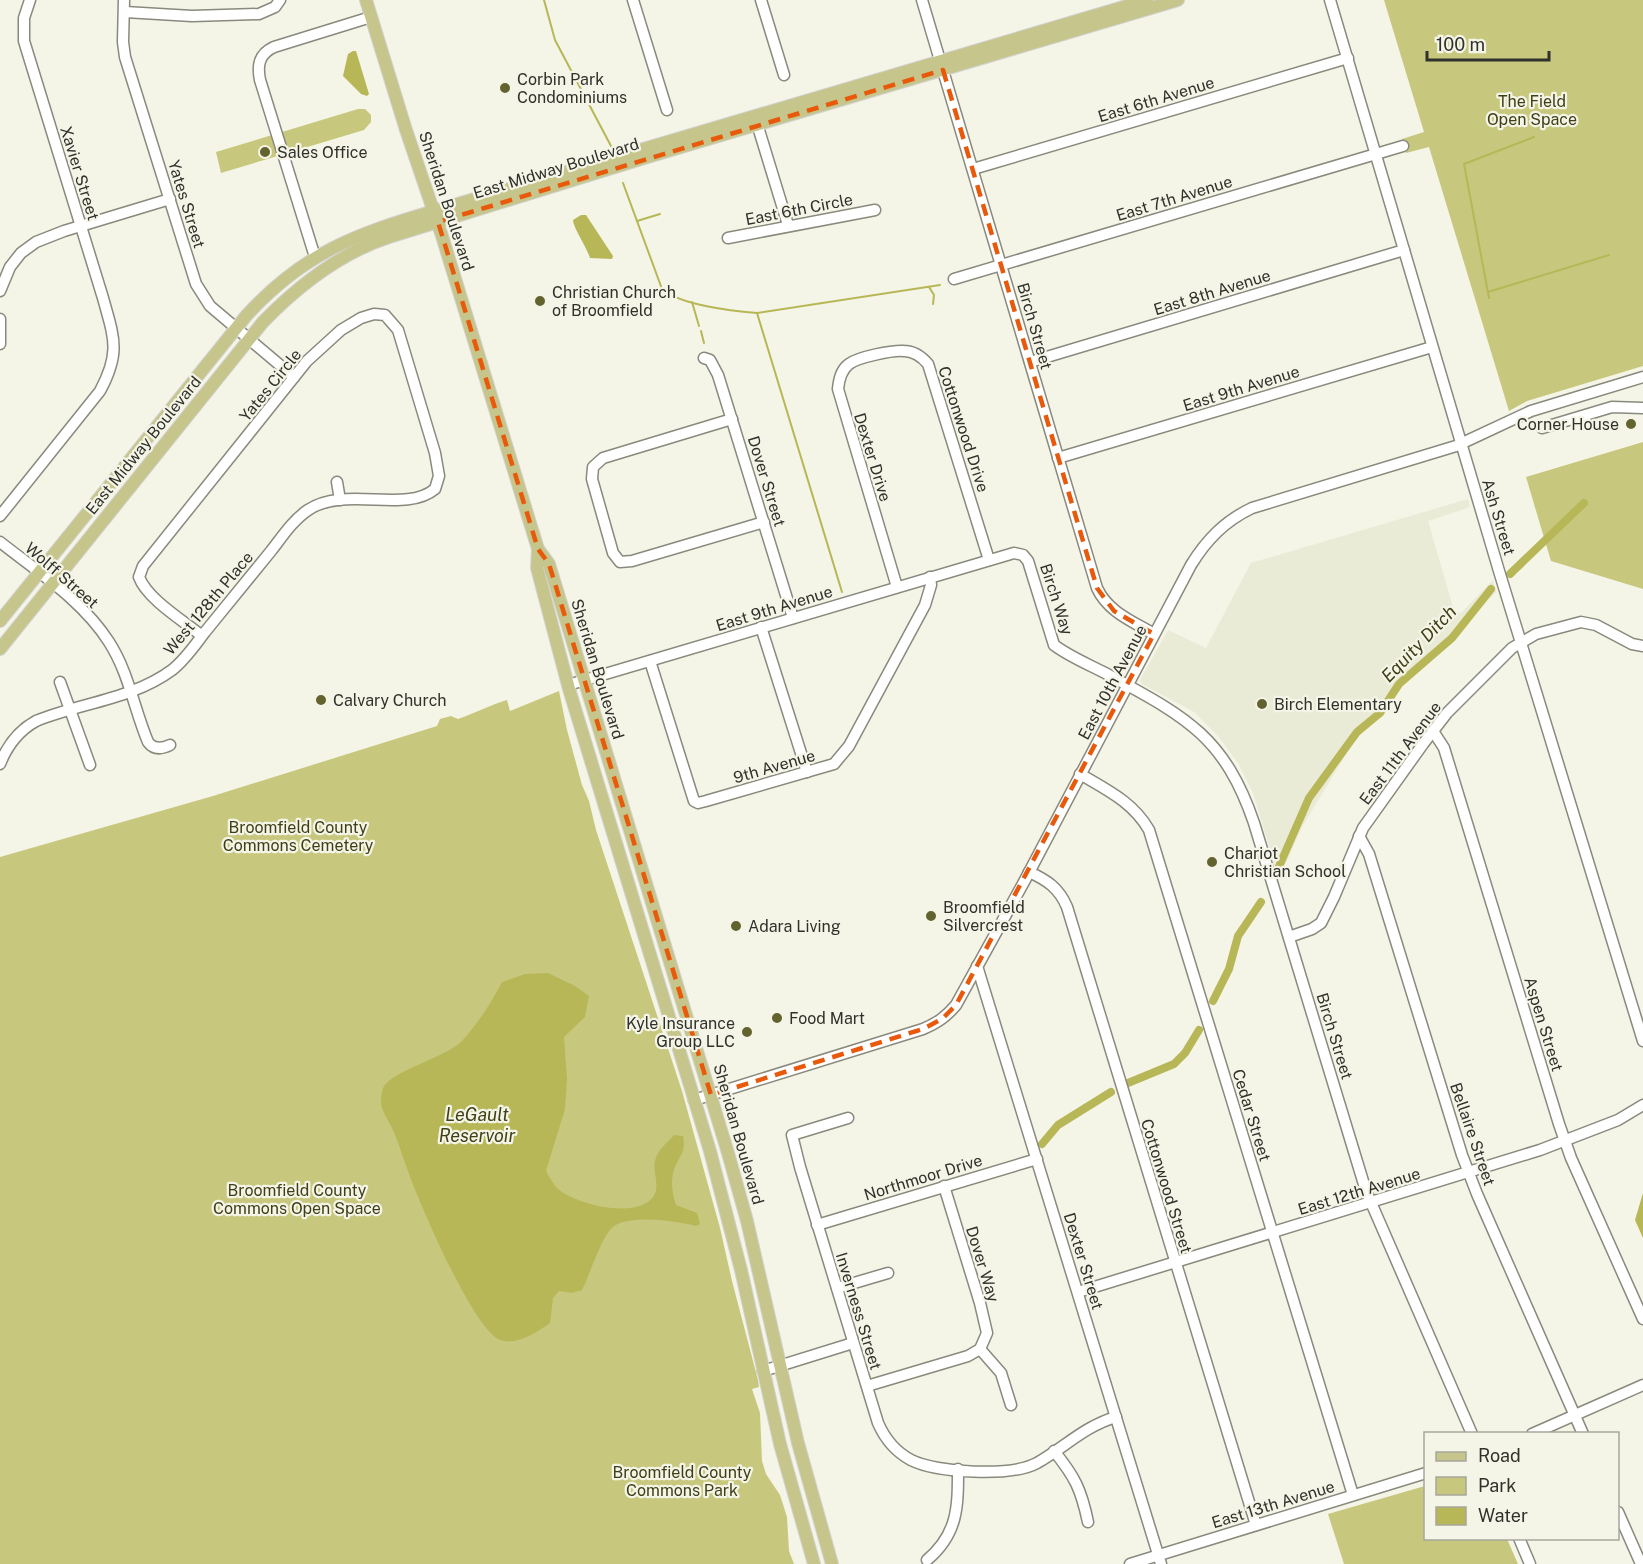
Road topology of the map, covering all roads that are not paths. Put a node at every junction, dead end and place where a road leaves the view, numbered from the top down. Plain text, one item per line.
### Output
1 (30, 0) edge
2 (124, 0) edge
3 (280, 0) edge
4 (366, 0) edge
5 (633, 0) edge
6 (761, 0) edge
7 (922, 0) edge
8 (1147, 0) edge
9 (1178, 0) edge
10 (1330, 0) edge
11 (125, 12) junction
12 (371, 17) junction
13 (1348, 58) junction
14 (942, 65) junction
15 (784, 75) dead end
16 (667, 110) dead end
17 (756, 120) junction
18 (1403, 146) dead end
19 (1376, 154) junction
20 (973, 170) junction
21 (170, 198) junction
22 (875, 210) dead end
23 (436, 216) junction
24 (788, 225) junction
25 (80, 226) junction
26 (728, 238) dead end
27 (1404, 250) junction
28 (315, 257) junction
29 (1002, 266) junction
30 (954, 279) dead end
31 (0, 291) edge
32 (0, 319) edge
33 (235, 328) junction
34 (249, 339) junction
35 (0, 344) edge
36 (1432, 346) junction
37 (874, 356) joint
38 (704, 357) dead end
39 (1030, 362) junction
40 (294, 377) junction
41 (1643, 377) edge
42 (1643, 408) edge
43 (732, 419) junction
44 (1542, 428) dead end
45 (1461, 444) junction
46 (1058, 458) junction
47 (337, 482) dead end
48 (436, 487) junction
49 (445, 494) dead end
50 (340, 500) junction
51 (0, 516) edge
52 (764, 522) junction
53 (0, 542) edge
54 (538, 549) junction
55 (989, 560) junction
56 (39, 573) junction
57 (930, 577) junction
58 (52, 584) junction
59 (897, 587) junction
60 (792, 618) junction
61 (0, 621) edge
62 (761, 627) junction
63 (1154, 634) junction
64 (202, 636) junction
65 (1521, 642) junction
66 (1643, 646) edge
67 (0, 649) edge
68 (650, 661) junction
69 (585, 680) junction
70 (60, 682) dead end
71 (568, 685) junction
72 (1127, 685) junction
73 (130, 690) junction
74 (70, 710) junction
75 (1433, 731) junction
76 (170, 745) dead end
77 (0, 764) edge
78 (90, 765) dead end
79 (807, 772) junction
80 (1080, 774) junction
81 (1359, 836) junction
82 (1029, 872) junction
83 (1289, 937) junction
84 (977, 966) junction
85 (1643, 1041) edge
86 (711, 1095) junction
87 (694, 1100) junction
88 (1643, 1105) edge
89 (848, 1118) dead end
90 (1565, 1142) junction
91 (1037, 1159) junction
92 (1469, 1173) junction
93 (944, 1186) junction
94 (1371, 1203) junction
95 (817, 1225) junction
96 (1272, 1232) junction
97 (1175, 1262) junction
98 (888, 1273) dead end
99 (837, 1288) junction
100 (1078, 1292) junction
101 (1643, 1319) edge
102 (853, 1343) junction
103 (980, 1349) junction
104 (779, 1366) junction
105 (763, 1371) junction
106 (1643, 1385) edge
107 (867, 1386) junction
108 (1011, 1406) dead end
109 (1574, 1415) junction
110 (1116, 1417) junction
111 (1471, 1432) edge
112 (1536, 1432) edge
113 (1582, 1432) edge
114 (1054, 1451) junction
115 (958, 1469) junction
116 (1424, 1473) edge
117 (1353, 1495) junction
118 (1619, 1516) edge
119 (1088, 1521) dead end
120 (1256, 1525) junction
121 (1519, 1540) edge
122 (927, 1560) dead end
123 (1159, 1560) edge
124 (814, 1564) edge
125 (832, 1564) edge
126 (1130, 1564) edge
127 (1530, 1564) edge
128 (1641, 1564) edge

1 - 25 street, Xavier Street
2 - 11 street, Yates Street
3 - 11 street
4 - 12 main road, Sheridan Boulevard
5 - 16 street
6 - 15 street
7 - 14 street, Birch Street
8 - 14 main road, East Midway Boulevard
9 - 14 main road, East Midway Boulevard
10 - 13 street, Ash Street
11 - 21 street, Yates Street
12 - 23 main road, Sheridan Boulevard
12 - 28 street
13 - 19 street, Ash Street
13 - 20 street, East 6th Avenue
14 - 17 main road, East Midway Boulevard
14 - 20 street, Birch Street
17 - 23 main road, East Midway Boulevard
17 - 24 street
18 - 19 street, East 7th Avenue
19 - 27 street, Ash Street
19 - 29 street, East 7th Avenue
20 - 29 street, Birch Street
21 - 25 street
21 - 33 street, Yates Street
22 - 24 street, East 6th Circle
23 - 28 main road, East Midway Boulevard
23 - 34 main road, East Midway Boulevard
23 - 54 main road, Sheridan Boulevard
24 - 26 street, East 6th Circle
25 - 31 street
25 - 51 street, Xavier Street
27 - 36 street, Ash Street
27 - 39 street, East 8th Avenue
28 - 33 main road, East Midway Boulevard
29 - 30 street, East 7th Avenue
29 - 39 street, Birch Street
32 - 35 street
33 - 34 street, Yates Street
33 - 56 main road, East Midway Boulevard
34 - 40 street, Yates Street
34 - 58 main road, East Midway Boulevard
36 - 45 street, Ash Street
36 - 46 street, East 9th Avenue
37 - 55 street, Cottonwood Drive
37 - 59 street, Dexter Drive
38 - 43 street, Dover Street
39 - 46 street, Birch Street
40 - 48 street, Yates Circle
40 - 64 street, Yates Circle
41 - 45 street, East 10th Avenue
42 - 44 street
43 - 52 street, Dover Street
43 - 52 street
45 - 63 street, East 10th Avenue
45 - 65 street, Ash Street
46 - 63 street, Birch Street
47 - 50 street
48 - 49 street
48 - 50 street, West 128th Place
50 - 64 street, West 128th Place
52 - 60 street, Dover Street
53 - 56 street, Wolff Street
54 - 69 main road, Sheridan Boulevard
54 - 71 main road, Sheridan Boulevard
55 - 57 street, East 9th Avenue
55 - 72 street, Birch Way
56 - 58 street, Wolff Street
56 - 61 main road, East Midway Boulevard
57 - 59 street, East 9th Avenue
57 - 79 street, 9th Avenue
58 - 67 main road, East Midway Boulevard
58 - 73 street, Wolff Street
59 - 60 street, East 9th Avenue
60 - 62 street, East 9th Avenue
62 - 68 street, East 9th Avenue
62 - 79 street
63 - 72 street, East 10th Avenue
64 - 73 street, West 128th Place
65 - 66 street, East 11th Avenue
65 - 75 street, East 11th Avenue
65 - 85 street, Ash Street
68 - 69 street, East 9th Avenue
68 - 79 street, 9th Avenue
69 - 71 street, East 9th Avenue
69 - 86 main road, Sheridan Boulevard
70 - 74 street
71 - 87 main road, Sheridan Boulevard
72 - 80 street, East 10th Avenue
72 - 83 street, Birch Street
73 - 74 street, West 128th Place
73 - 76 street, Wolff Street
74 - 77 street, West 128th Place
74 - 78 street
75 - 81 street, East 11th Avenue
75 - 90 street, Aspen Street
80 - 82 street, East 10th Avenue
80 - 96 street, Cedar Street
81 - 83 street, East 11th Avenue
81 - 92 street, Bellaire Street
82 - 84 street, East 10th Avenue
82 - 97 street, Cottonwood Street
83 - 94 street, Birch Street
84 - 86 street, East 10th Avenue
84 - 91 street, Dexter Street
86 - 87 street, East 10th Avenue
86 - 104 main road, Sheridan Boulevard
87 - 105 main road, Sheridan Boulevard
88 - 90 street, East 12th Avenue
89 - 95 street, Inverness Street
90 - 92 street, East 12th Avenue
90 - 101 street, Aspen Street
91 - 93 street, Northmoor Drive
91 - 100 street, Dexter Street
92 - 94 street, East 12th Avenue
92 - 109 street, Bellaire Street
93 - 95 street, Northmoor Drive
93 - 103 street, Dover Way
94 - 96 street, East 12th Avenue
94 - 111 street, Birch Street
95 - 99 street, Inverness Street
96 - 97 street, East 12th Avenue
96 - 117 street, Cedar Street
97 - 100 street, East 12th Avenue
97 - 120 street, Cottonwood Street
98 - 99 street
99 - 102 street, Inverness Street
100 - 110 street, Dexter Street
102 - 104 street
102 - 107 street, Inverness Street
103 - 107 street
103 - 108 street
104 - 105 street
104 - 125 main road, Sheridan Boulevard
105 - 124 main road, Sheridan Boulevard
106 - 109 street
107 - 115 street, Inverness Street
109 - 112 street
109 - 113 street, Bellaire Street
110 - 114 street
110 - 123 street, Dexter Street
114 - 115 street
114 - 119 street
115 - 122 street
116 - 117 street, East 13th Avenue
117 - 120 street, East 13th Avenue
118 - 128 street
120 - 123 street, East 13th Avenue
121 - 127 street
123 - 126 street, East 13th Avenue

